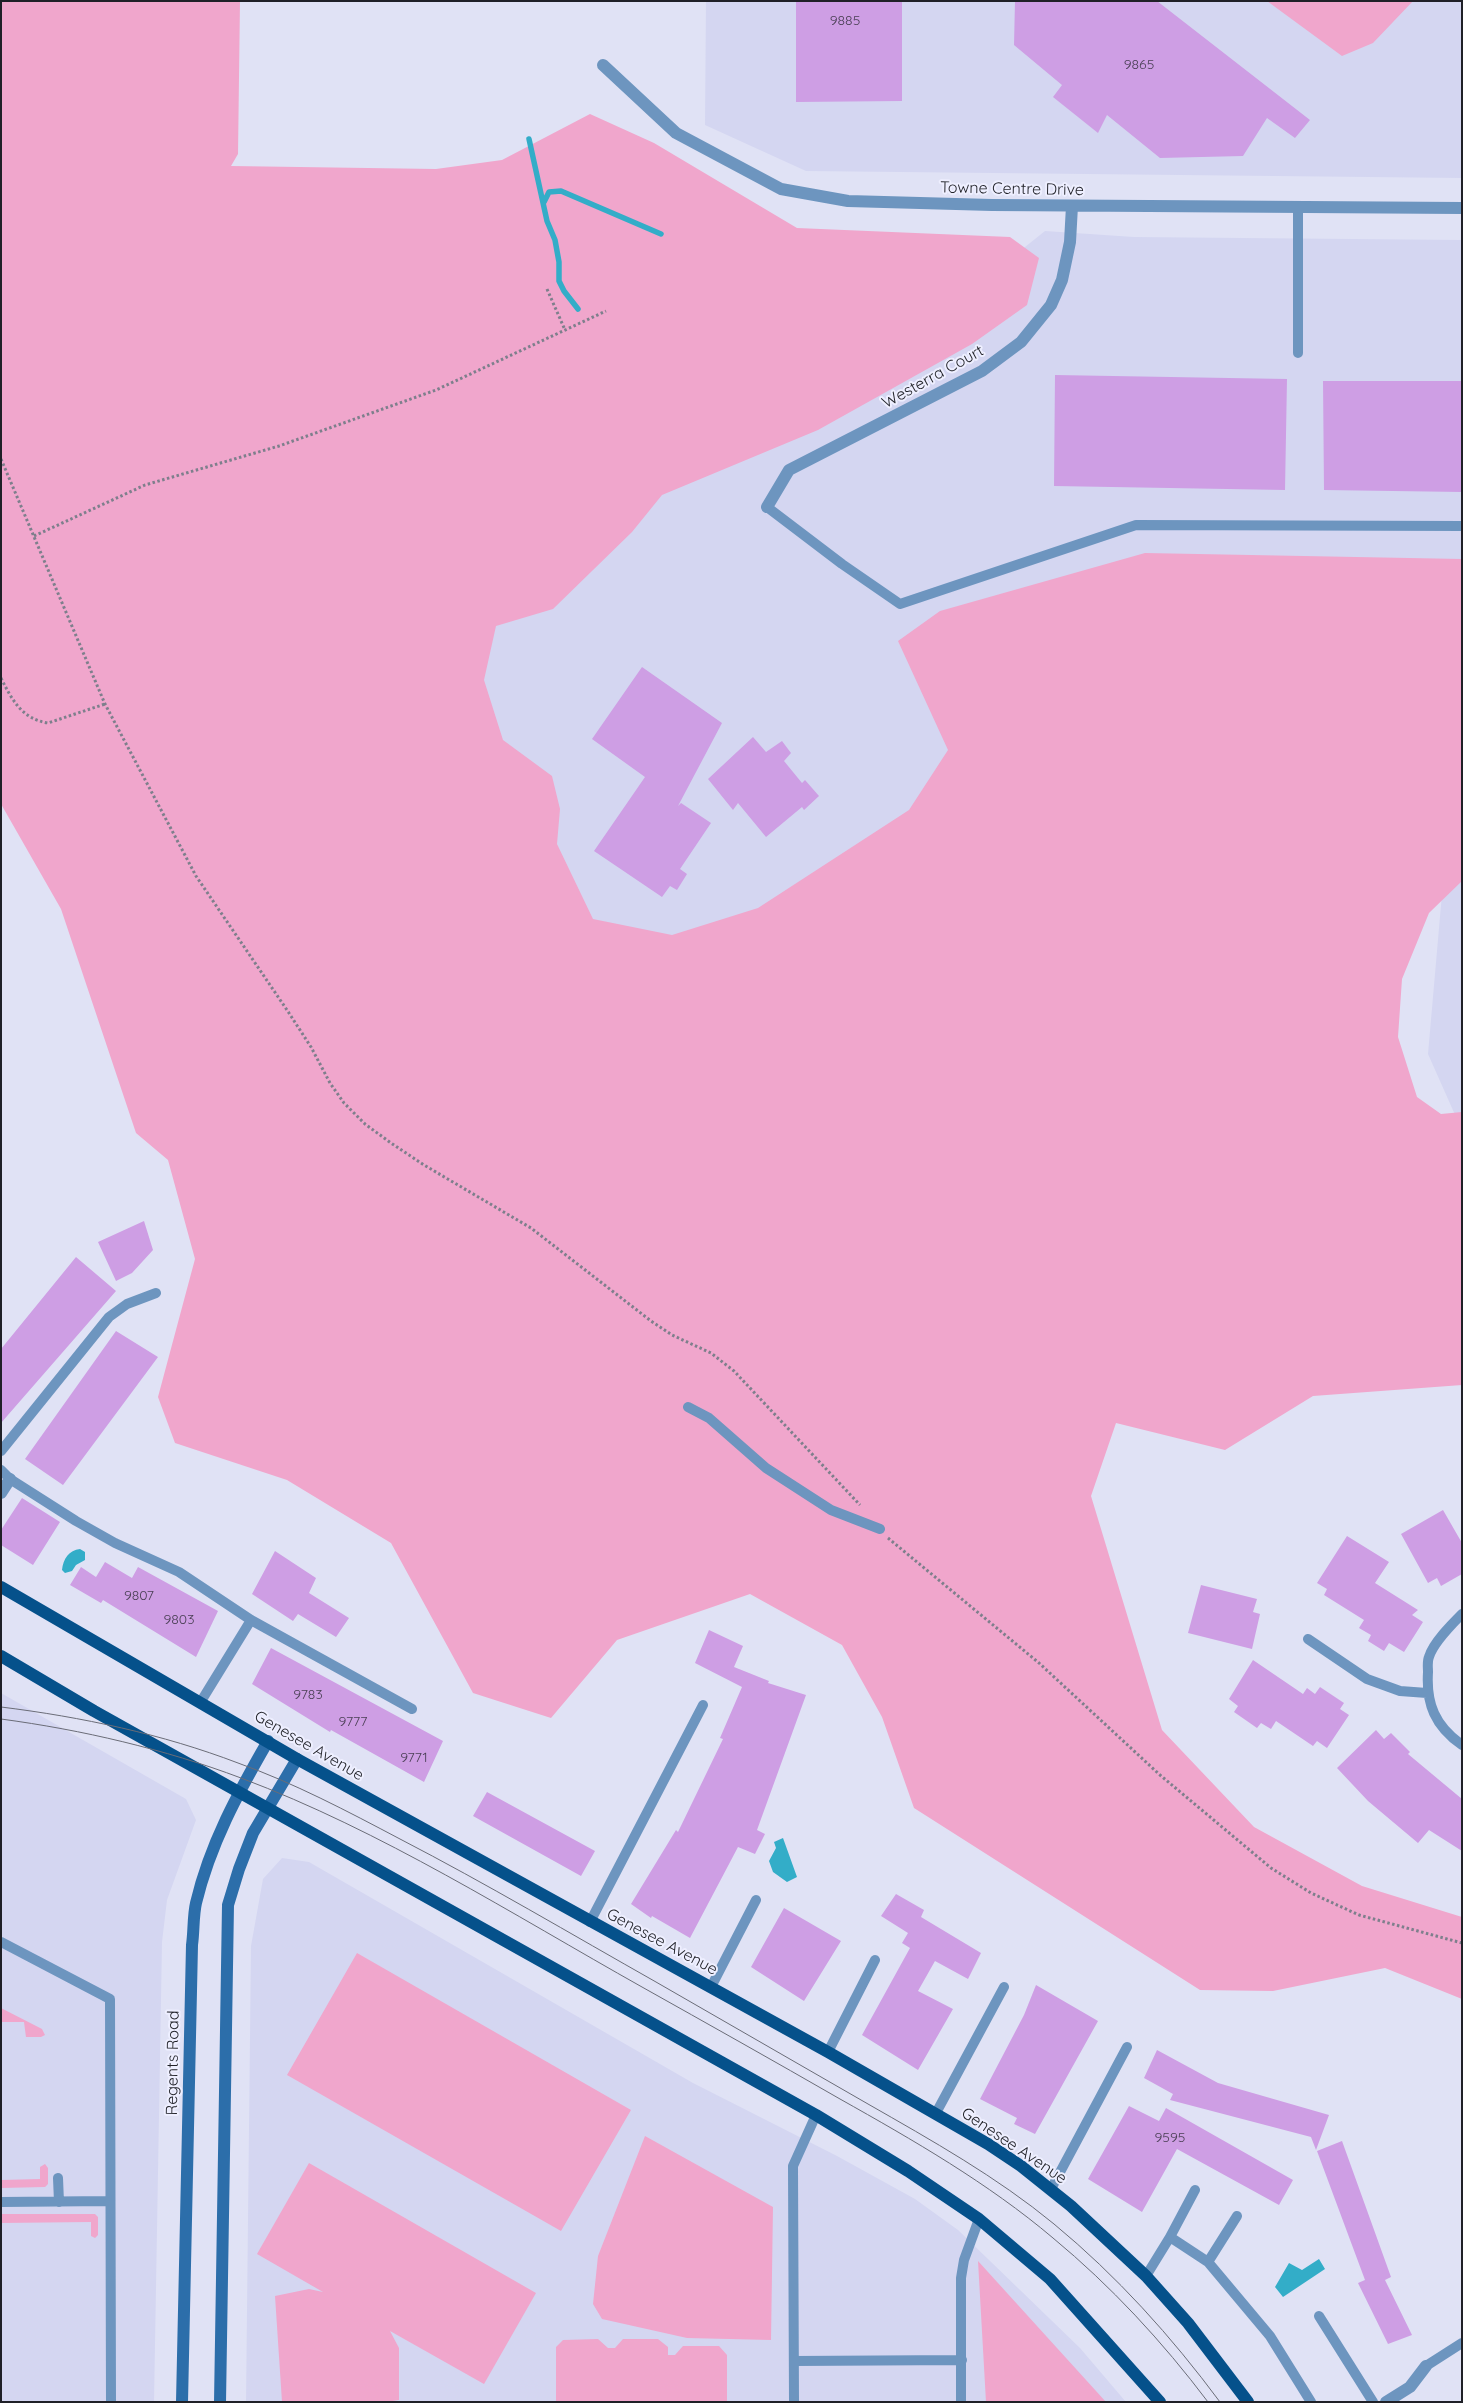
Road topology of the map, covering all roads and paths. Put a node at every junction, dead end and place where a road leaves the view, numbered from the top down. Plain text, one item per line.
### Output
1 (603, 65) dead end
2 (1072, 206) junction
3 (1298, 207) junction
4 (1462, 208) edge
5 (547, 289) dead end
6 (606, 310) dead end
7 (565, 330) junction
8 (1298, 353) dead end
9 (1, 458) edge
10 (767, 507) joint
11 (1462, 526) edge
12 (34, 536) junction
13 (1, 678) edge
14 (105, 704) junction
15 (156, 1293) dead end
16 (688, 1407) dead end
17 (1, 1450) edge
18 (6, 1475) edge
19 (1, 1493) edge
20 (863, 1508) dead end
21 (880, 1529) joint
22 (1, 1588) edge
23 (1462, 1614) edge
24 (251, 1620) junction
25 (1308, 1639) dead end
26 (1, 1656) edge
27 (1427, 1693) junction
28 (200, 1703) junction
29 (703, 1705) dead end
30 (412, 1709) dead end
31 (268, 1741) junction
32 (1462, 1745) edge
33 (297, 1759) junction
34 (239, 1792) junction
35 (268, 1809) junction
36 (756, 1900) dead end
37 (590, 1922) junction
38 (1, 1942) edge
39 (1462, 1943) edge
40 (875, 1960) dead end
41 (711, 1987) junction
42 (1004, 1987) dead end
43 (1127, 2047) dead end
44 (828, 2052) junction
45 (936, 2114) junction
46 (816, 2115) junction
47 (58, 2178) dead end
48 (1051, 2189) junction
49 (1195, 2190) dead end
50 (110, 2201) junction
51 (1, 2202) edge
52 (59, 2202) junction
53 (1237, 2216) dead end
54 (979, 2219) junction
55 (1170, 2237) junction
56 (1208, 2262) junction
57 (1146, 2276) junction
58 (1319, 2316) dead end
59 (1462, 2343) edge
60 (962, 2360) junction
61 (794, 2361) junction
62 (1426, 2366) joint
63 (1394, 2400) edge
64 (111, 2402) edge
65 (182, 2402) edge
66 (220, 2402) edge
67 (794, 2402) edge
68 (961, 2402) edge
69 (1160, 2402) edge
70 (1248, 2402) edge
71 (1311, 2402) edge
72 (1373, 2402) edge

1 - 2 street, Towne Centre Drive
2 - 3 street, Towne Centre Drive
2 - 10 street, Westerra Court
3 - 4 street, Towne Centre Drive
3 - 8 lane
5 - 7 path
6 - 7 path
7 - 12 path
9 - 12 path
10 - 11 lane
12 - 14 path
13 - 14 path
14 - 20 path
15 - 17 lane
16 - 21 lane
18 - 19 street
18 - 24 lane
21 - 39 path
22 - 28 main road, Genesee Avenue
23 - 27 lane
24 - 28 lane
24 - 30 lane
25 - 27 lane
26 - 34 main road
27 - 32 lane
28 - 31 main road, Genesee Avenue
29 - 37 lane
31 - 33 main road, Genesee Avenue
31 - 34 main road, Regents Road
33 - 35 main road
33 - 37 main road, Genesee Avenue
34 - 35 main road
34 - 65 main road, Regents Road
35 - 46 main road
35 - 66 main road
36 - 41 lane
37 - 41 main road, Genesee Avenue
38 - 50 lane
40 - 44 lane
41 - 44 main road, Genesee Avenue
42 - 45 lane
43 - 48 lane
44 - 45 main road, Genesee Avenue
45 - 48 main road, Genesee Avenue
46 - 54 main road
46 - 61 lane
47 - 52 lane
48 - 57 main road, Genesee Avenue
49 - 55 lane
50 - 52 lane
50 - 64 lane
51 - 52 lane
53 - 56 lane
54 - 60 lane
54 - 69 main road
55 - 56 lane
55 - 57 lane
56 - 71 lane
57 - 70 main road, Genesee Avenue
58 - 72 lane
59 - 62 lane
60 - 61 lane
60 - 68 lane
61 - 67 lane
62 - 63 street

